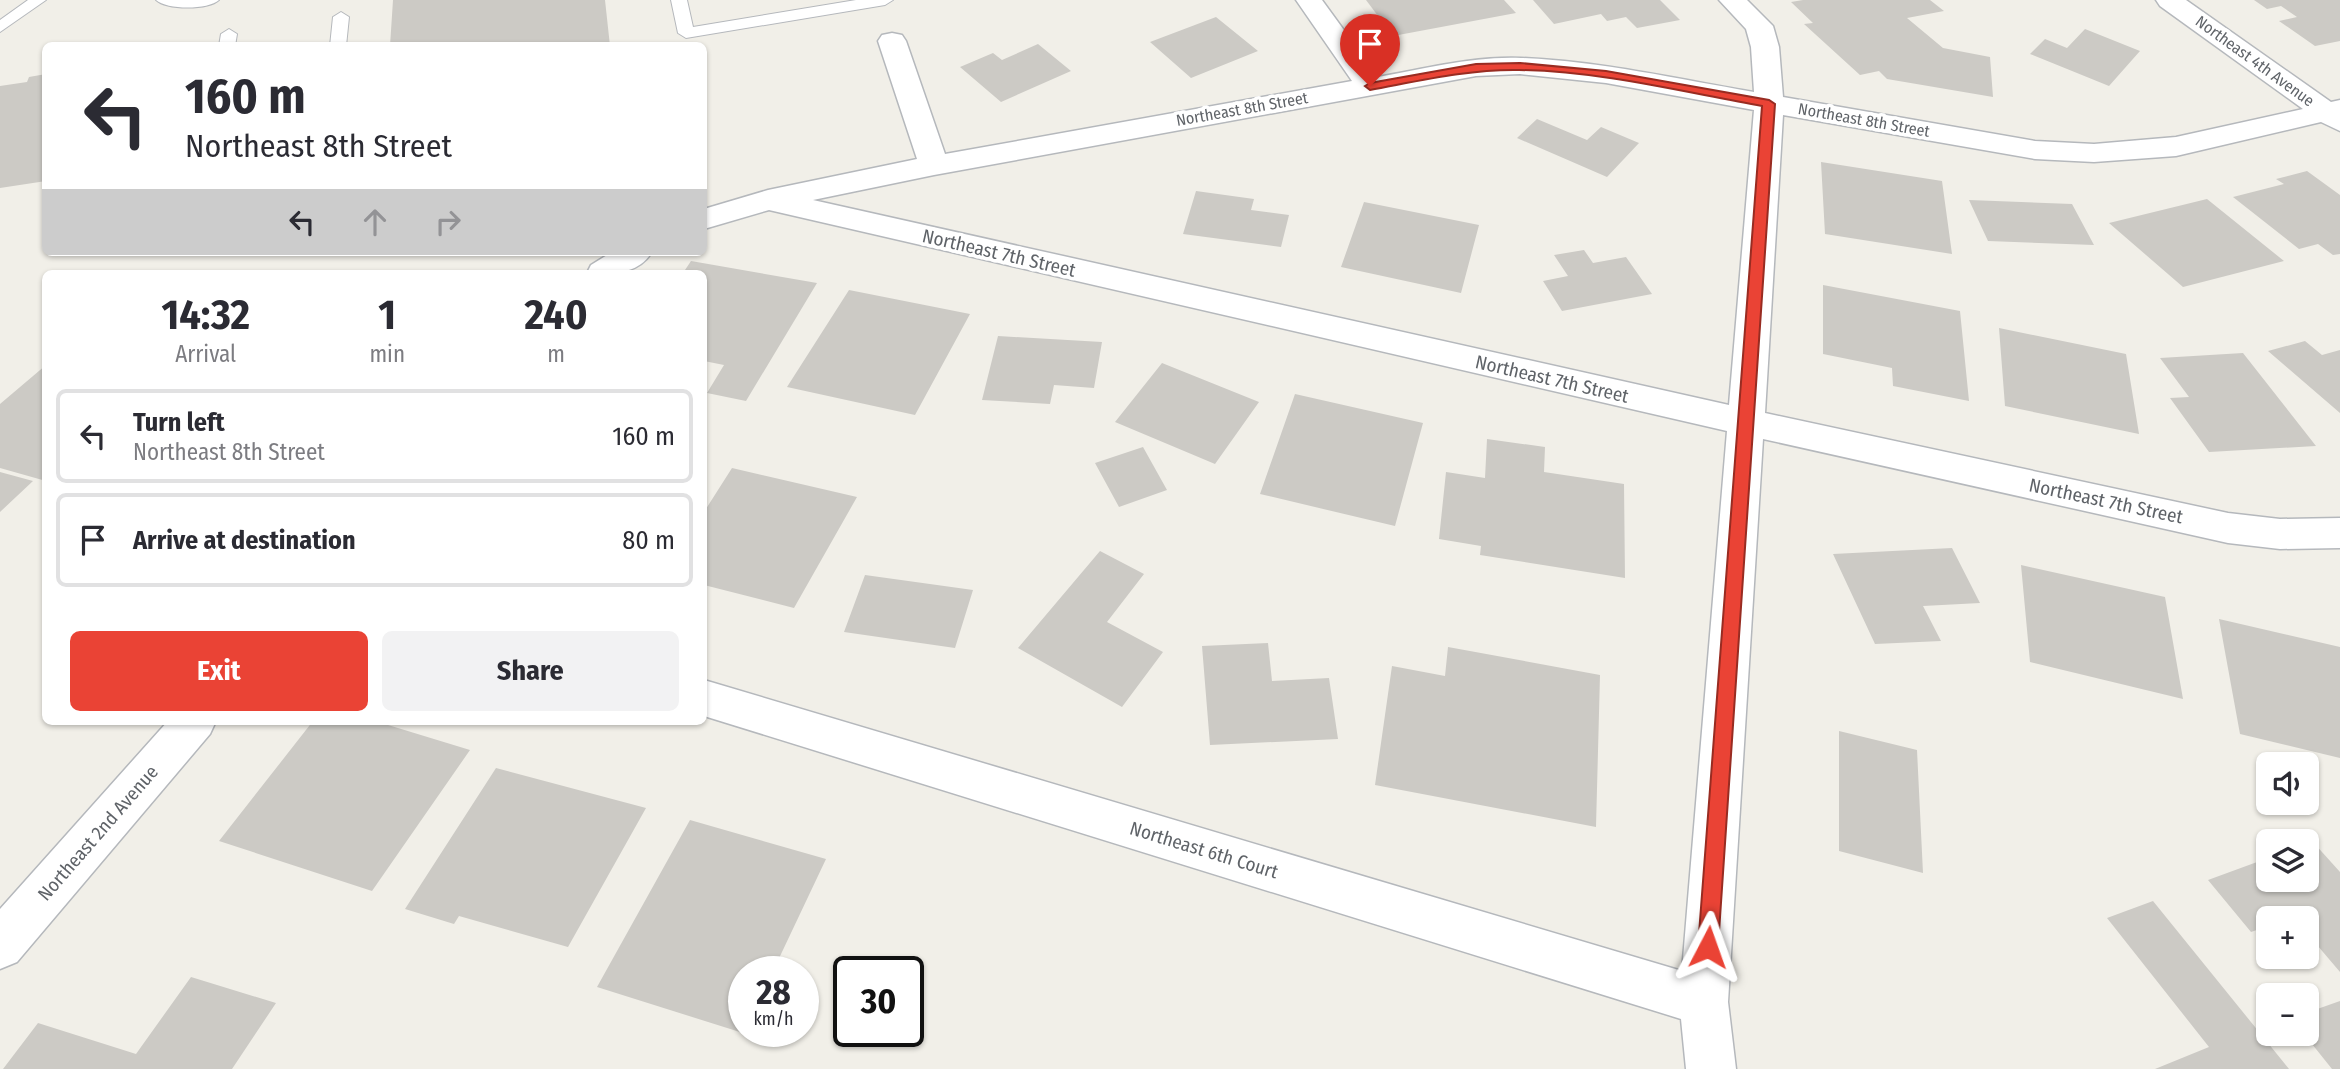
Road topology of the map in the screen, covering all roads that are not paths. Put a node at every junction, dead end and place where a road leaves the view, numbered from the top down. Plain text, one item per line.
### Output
1 (38, 0) edge
2 (164, 0) edge
3 (211, 0) edge
4 (679, 0) edge
5 (885, 0) edge
6 (1309, 0) edge
7 (1732, 0) edge
8 (2169, 0) edge
9 (341, 17) dead end
10 (0, 27) edge
11 (892, 41) dead end
12 (338, 42) edge
13 (1370, 86) junction
14 (1769, 104) junction
15 (2335, 115) edge
16 (934, 165) junction
17 (768, 201) junction
18 (707, 218) edge
19 (630, 256) edge
20 (608, 270) edge
21 (1745, 422) junction
22 (2340, 533) edge
23 (707, 699) edge
24 (192, 725) edge
25 (0, 945) edge
26 (1704, 1002) junction
27 (1711, 1069) edge

1 - 10 lane
2 - 3 lane
4 - 5 lane
6 - 13 street
7 - 14 street
8 - 15 street, Northeast 4th Avenue
9 - 12 lane
11 - 16 street
13 - 14 street, Northeast 8th Street
13 - 16 street, Northeast 8th Street
14 - 15 street, Northeast 8th Street
14 - 21 street
16 - 17 street, Northeast 8th Street
17 - 18 street
17 - 21 street, Northeast 7th Street
19 - 20 street
21 - 22 street, Northeast 7th Street
21 - 26 street
23 - 26 street, Northeast 6th Court
24 - 25 street, Northeast 2nd Avenue
26 - 27 street

